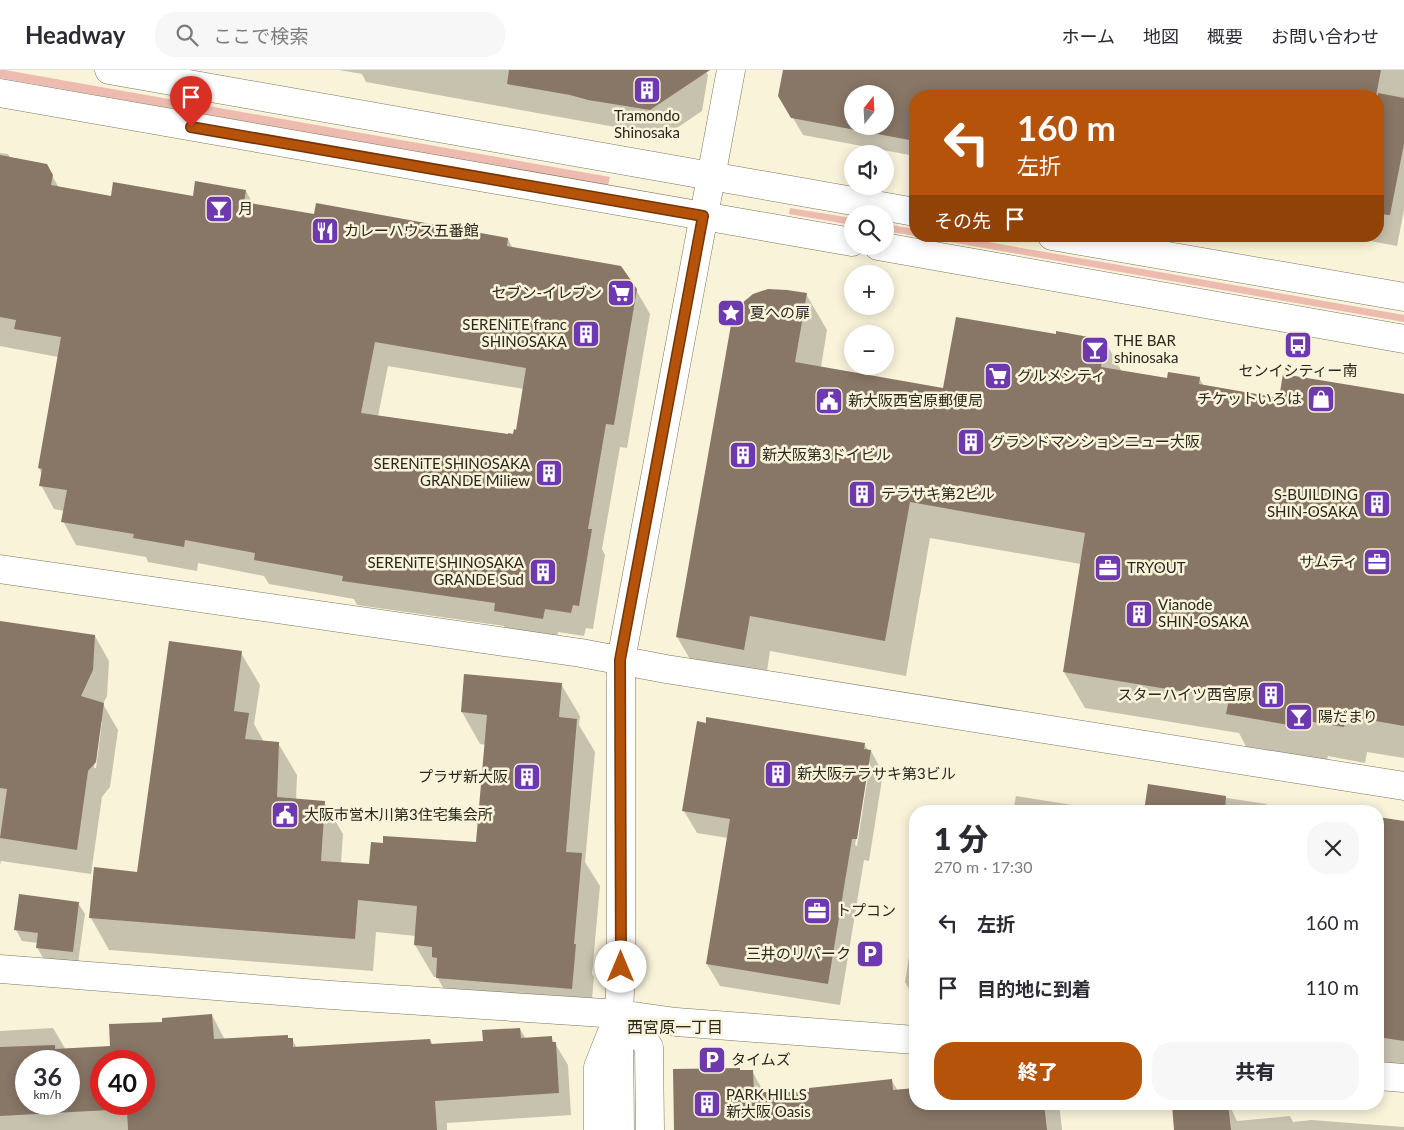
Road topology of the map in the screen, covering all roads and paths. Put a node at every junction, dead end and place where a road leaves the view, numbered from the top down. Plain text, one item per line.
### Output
1 (109, 70) edge
2 (731, 70) edge
3 (0, 93) edge
4 (710, 176) junction
5 (909, 211) edge
6 (703, 216) junction
7 (844, 241) edge
8 (1087, 242) edge
9 (894, 249) edge
10 (1404, 296) edge
11 (1404, 339) edge
12 (0, 569) edge
13 (620, 660) junction
14 (1404, 786) edge
15 (0, 969) edge
16 (619, 1014) junction
17 (909, 1040) edge
18 (1384, 1076) edge
19 (1404, 1078) edge
20 (598, 1130) edge
21 (620, 1130) edge
22 (650, 1130) edge

1 - 4 street
2 - 4 street
3 - 6 street
4 - 5 street
4 - 6 street
6 - 7 street
6 - 13 street
8 - 10 street
9 - 11 street
12 - 13 street
13 - 14 street
13 - 16 street
15 - 16 street
16 - 17 street
16 - 20 street
16 - 21 street
16 - 22 street
18 - 19 street

